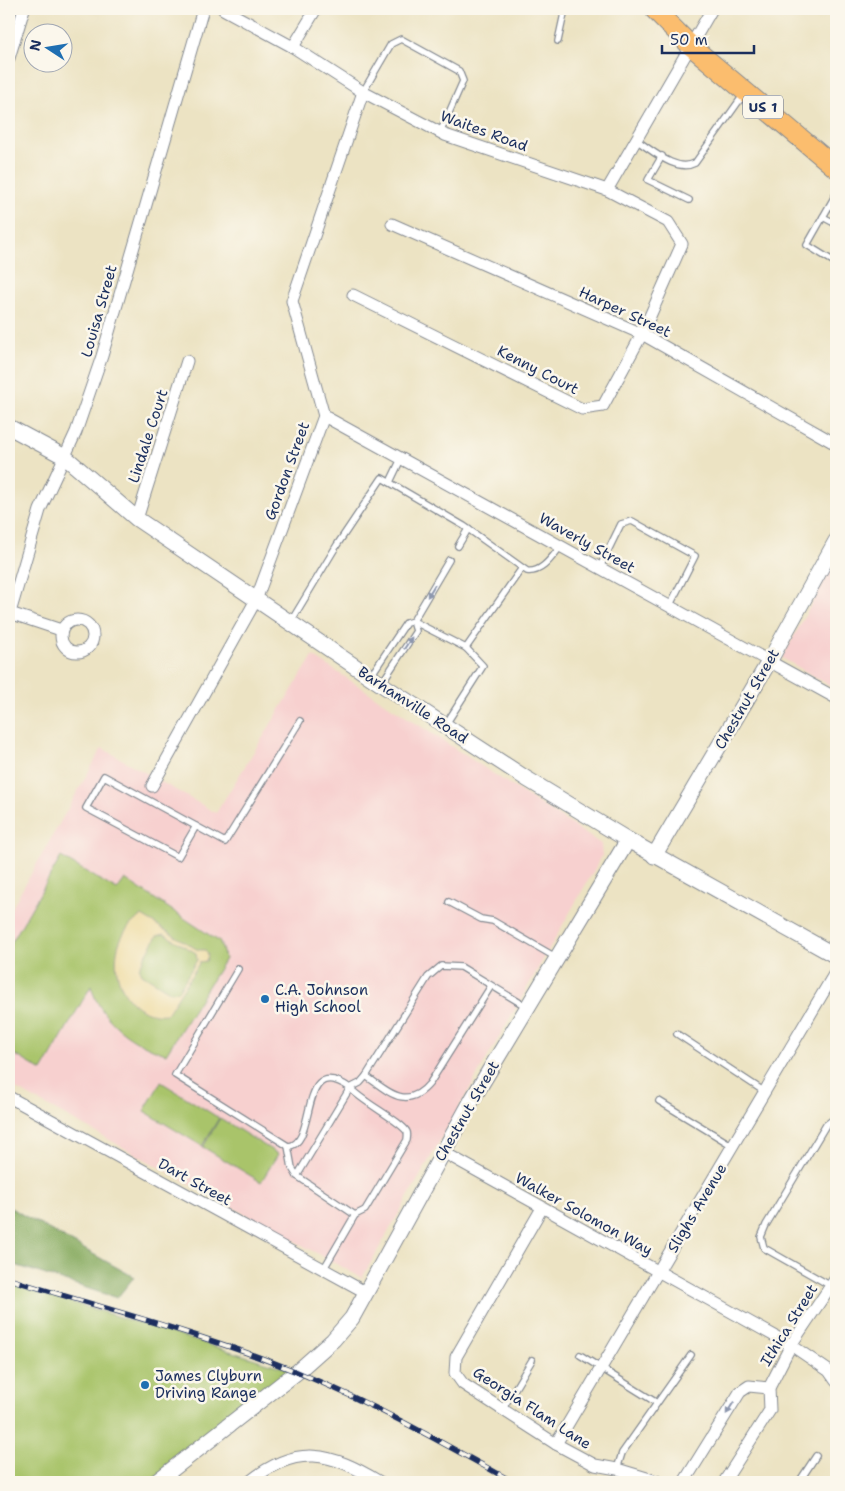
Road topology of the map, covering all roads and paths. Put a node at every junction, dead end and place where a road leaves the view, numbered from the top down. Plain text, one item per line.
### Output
1 (24, 9) edge
2 (203, 9) edge
3 (224, 9) edge
4 (316, 9) edge
5 (565, 9) edge
6 (654, 9) edge
7 (712, 9) edge
8 (558, 41) dead end
9 (692, 46) junction
10 (293, 47) junction
11 (9, 58) edge
12 (363, 92) junction
13 (746, 92) junction
14 (440, 133) junction
15 (636, 140) junction
16 (662, 156) junction
17 (834, 160) edge
18 (607, 190) junction
19 (836, 194) edge
20 (689, 200) dead end
21 (823, 217) junction
22 (392, 224) dead end
23 (836, 224) edge
24 (682, 244) joint
25 (836, 262) edge
26 (354, 295) dead end
27 (642, 334) junction
28 (187, 361) dead end
29 (324, 416) junction
30 (9, 427) edge
31 (836, 444) edge
32 (64, 457) junction
33 (401, 459) junction
34 (390, 482) junction
35 (137, 519) junction
36 (468, 529) junction
37 (836, 541) edge
38 (458, 546) dead end
39 (561, 546) junction
40 (449, 560) dead end
41 (600, 567) junction
42 (522, 568) junction
43 (256, 600) junction
44 (670, 605) junction
45 (9, 615) edge
46 (413, 621) junction
47 (290, 622) junction
48 (61, 630) dead end
49 (466, 648) junction
50 (770, 660) junction
51 (376, 680) junction
52 (836, 698) edge
53 (300, 721) dead end
54 (445, 726) junction
55 (152, 786) joint
56 (145, 799) junction
57 (196, 826) junction
58 (628, 840) junction
59 (654, 856) junction
60 (449, 902) dead end
61 (836, 956) edge
62 (557, 958) junction
63 (238, 969) dead end
64 (836, 971) edge
65 (492, 986) junction
66 (527, 1007) junction
67 (678, 1034) dead end
68 (366, 1076) junction
69 (350, 1088) junction
70 (765, 1092) junction
71 (9, 1097) edge
72 (659, 1101) dead end
73 (836, 1117) edge
74 (288, 1146) junction
75 (733, 1146) junction
76 (443, 1152) junction
77 (297, 1176) junction
78 (542, 1208) junction
79 (355, 1215) junction
80 (323, 1270) junction
81 (658, 1273) junction
82 (834, 1282) edge
83 (366, 1293) junction
84 (792, 1345) junction
85 (691, 1355) dead end
86 (580, 1356) dead end
87 (532, 1360) dead end
88 (601, 1369) junction
89 (836, 1380) edge
90 (769, 1388) junction
91 (657, 1403) junction
92 (502, 1410) junction
93 (556, 1444) junction
94 (816, 1456) dead end
95 (617, 1469) junction
96 (156, 1482) edge
97 (249, 1482) edge
98 (380, 1482) edge
99 (660, 1482) edge
100 (684, 1482) edge
101 (724, 1482) edge
102 (799, 1482) edge

1 - 11 street
2 - 32 street, Louisa Street
3 - 10 street, Waites Road
4 - 10 street
5 - 8 lane
6 - 9 main road, US 1
7 - 9 street
9 - 13 main road, US 1
9 - 15 street
10 - 12 street, Waites Road
12 - 14 street, Waites Road
12 - 14 lane
12 - 29 street, Gordon Street
13 - 16 lane
13 - 17 main road, US 1
14 - 18 street, Waites Road
15 - 16 lane
15 - 18 street
16 - 20 lane
18 - 24 street, Waites Road
19 - 21 lane
21 - 23 lane
21 - 25 lane
22 - 27 street, Harper Street
24 - 27 street, Kenny Court
26 - 27 street, Kenny Court
27 - 31 street, Harper Street
28 - 35 street, Lindale Court
29 - 33 street, Waverly Street
29 - 43 street, Gordon Street
30 - 32 street, Barhamville Road
32 - 35 street, Barhamville Road
32 - 45 street, Louisa Street
33 - 34 lane
33 - 39 street, Waverly Street
34 - 36 lane
34 - 47 lane
35 - 43 street, Barhamville Road
36 - 38 lane
36 - 42 lane
37 - 50 street, Chestnut Street
39 - 41 street, Waverly Street
39 - 42 lane
40 -> 46 lane
41 - 44 street, Waverly Street
41 - 44 lane
42 - 49 lane
43 - 47 street, Barhamville Road
43 - 55 street, Gordon Street
44 - 50 street, Waverly Street
45 - 48 street
46 - 49 lane
46 - 51 lane
51 -> 46 lane
47 - 51 street, Barhamville Road
49 - 54 lane
50 - 52 street, Waverly Street
50 - 59 street, Chestnut Street
51 - 54 street, Barhamville Road
53 - 57 lane
54 - 58 street, Barhamville Road
55 - 56 lane
56 - 57 lane
56 - 57 lane
58 - 59 street, Barhamville Road
58 - 62 street, Chestnut Street
59 - 61 street, Barhamville Road
60 - 62 lane
62 - 66 street, Chestnut Street
63 - 74 lane
64 - 70 street, Slighs Avenue
65 - 66 lane
65 - 68 lane
65 - 68 lane
66 - 76 street, Chestnut Street
67 - 70 lane
68 - 69 lane
69 - 74 lane
69 - 77 lane
69 - 79 lane
70 - 75 street, Slighs Avenue
71 - 80 street, Dart Street
72 - 75 lane
73 - 82 lane
74 - 77 lane
75 - 81 street, Slighs Avenue
76 - 78 street, Walker Solomon Way
76 - 83 street, Chestnut Street
77 - 79 lane
78 - 81 street, Walker Solomon Way
78 - 92 street, Georgia Flam Lane
79 - 80 lane
80 - 83 street, Dart Street
81 - 84 street, Walker Solomon Way
81 - 88 street, Slighs Avenue
82 - 84 street, Ithica Street
83 - 96 street, Chestnut Street
84 - 89 street, Walker Solomon Way
84 - 90 street, Ithica Street
85 - 91 lane
86 - 88 lane
87 - 92 lane
88 - 91 lane
88 - 93 street, Slighs Avenue
90 -> 100 street, Ithica Street
90 - 101 street, Ithica Street
91 - 95 lane
92 - 93 street, Georgia Flam Lane
93 - 95 street, Georgia Flam Lane
94 - 102 lane
95 - 99 street, Georgia Flam Lane
97 - 98 street

